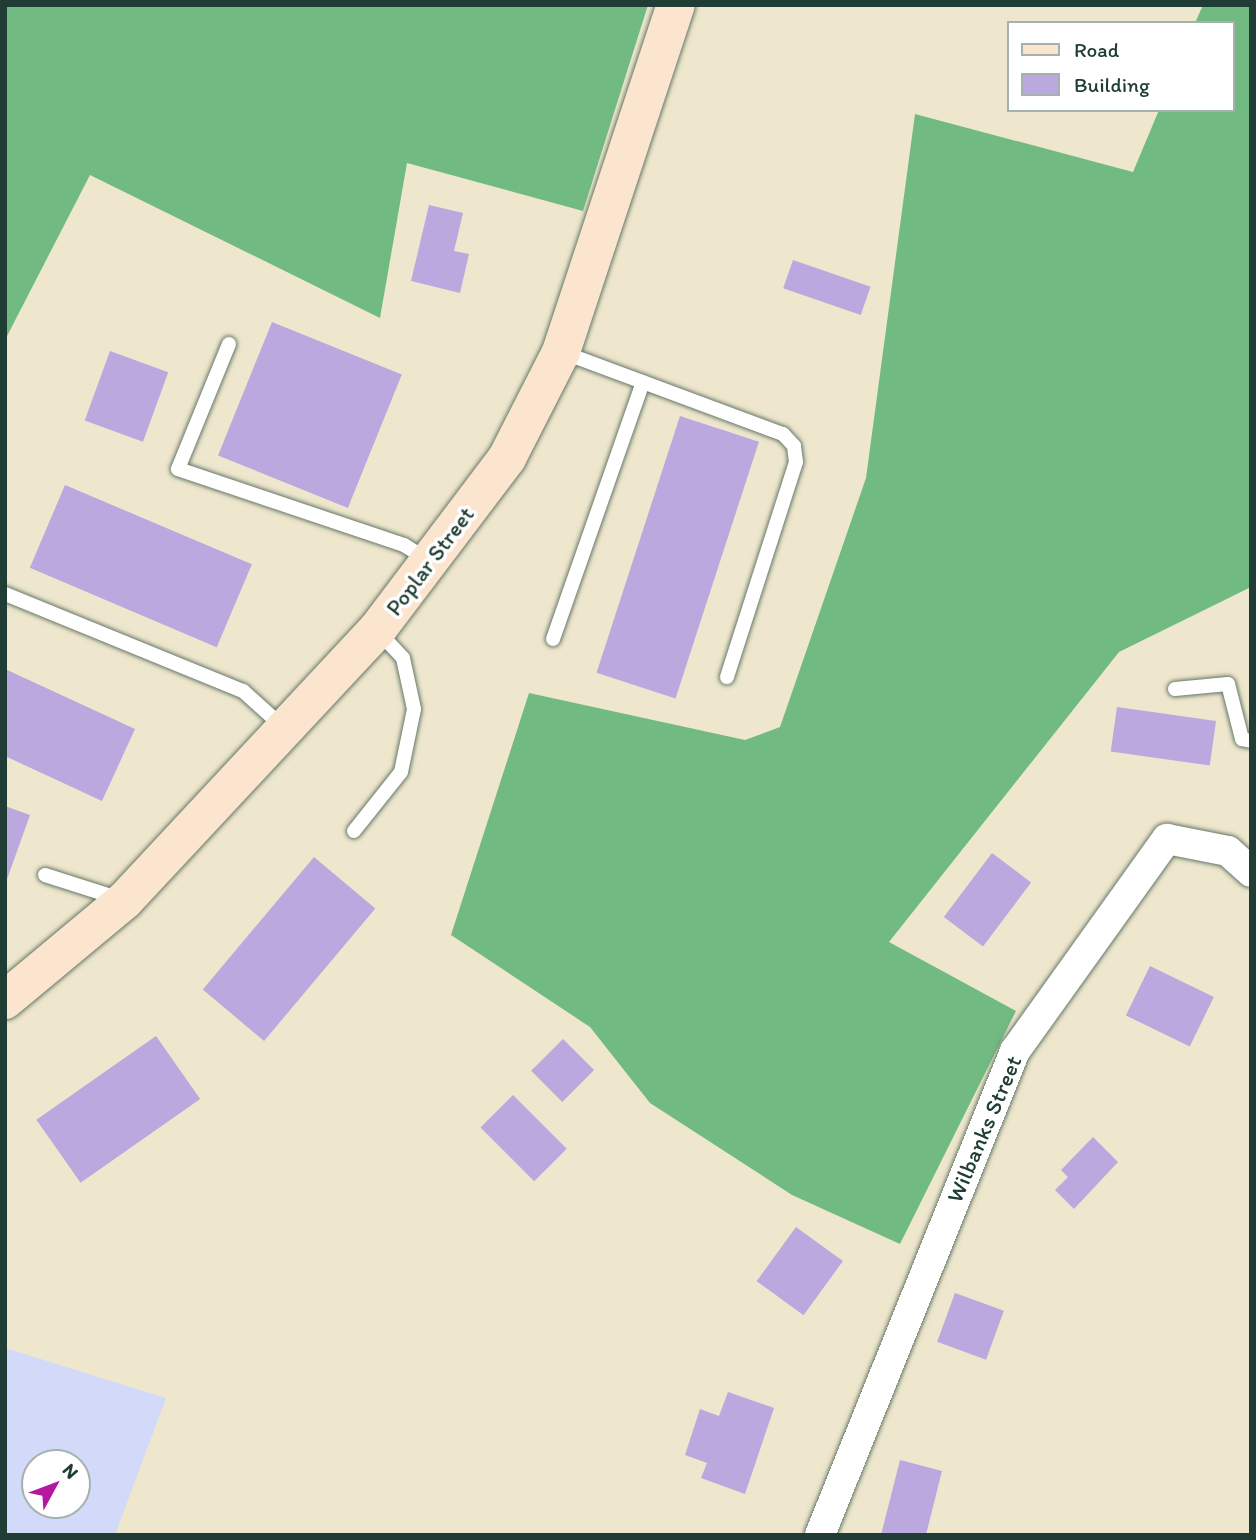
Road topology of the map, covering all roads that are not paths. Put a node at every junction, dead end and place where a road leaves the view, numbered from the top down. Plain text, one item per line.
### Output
1 (676, 5) edge
2 (229, 344) dead end
3 (561, 352) junction
4 (643, 382) junction
5 (433, 562) junction
6 (5, 594) edge
7 (377, 630) junction
8 (553, 639) dead end
9 (727, 677) dead end
10 (1175, 689) dead end
11 (285, 729) junction
12 (1251, 741) edge
13 (354, 831) dead end
14 (1251, 872) edge
15 (45, 875) dead end
16 (125, 900) junction
17 (5, 1000) edge
18 (820, 1535) edge

1 - 3 street, Poplar Street
2 - 5 lane
3 - 4 lane
3 - 5 street, Poplar Street
4 - 8 lane
4 - 9 lane
5 - 7 street, Poplar Street
6 - 11 lane
7 - 11 street, Poplar Street
7 - 13 lane
10 - 12 lane
11 - 16 street, Poplar Street
14 - 18 street, Wilbanks Street
15 - 16 lane
16 - 17 street, Poplar Street

